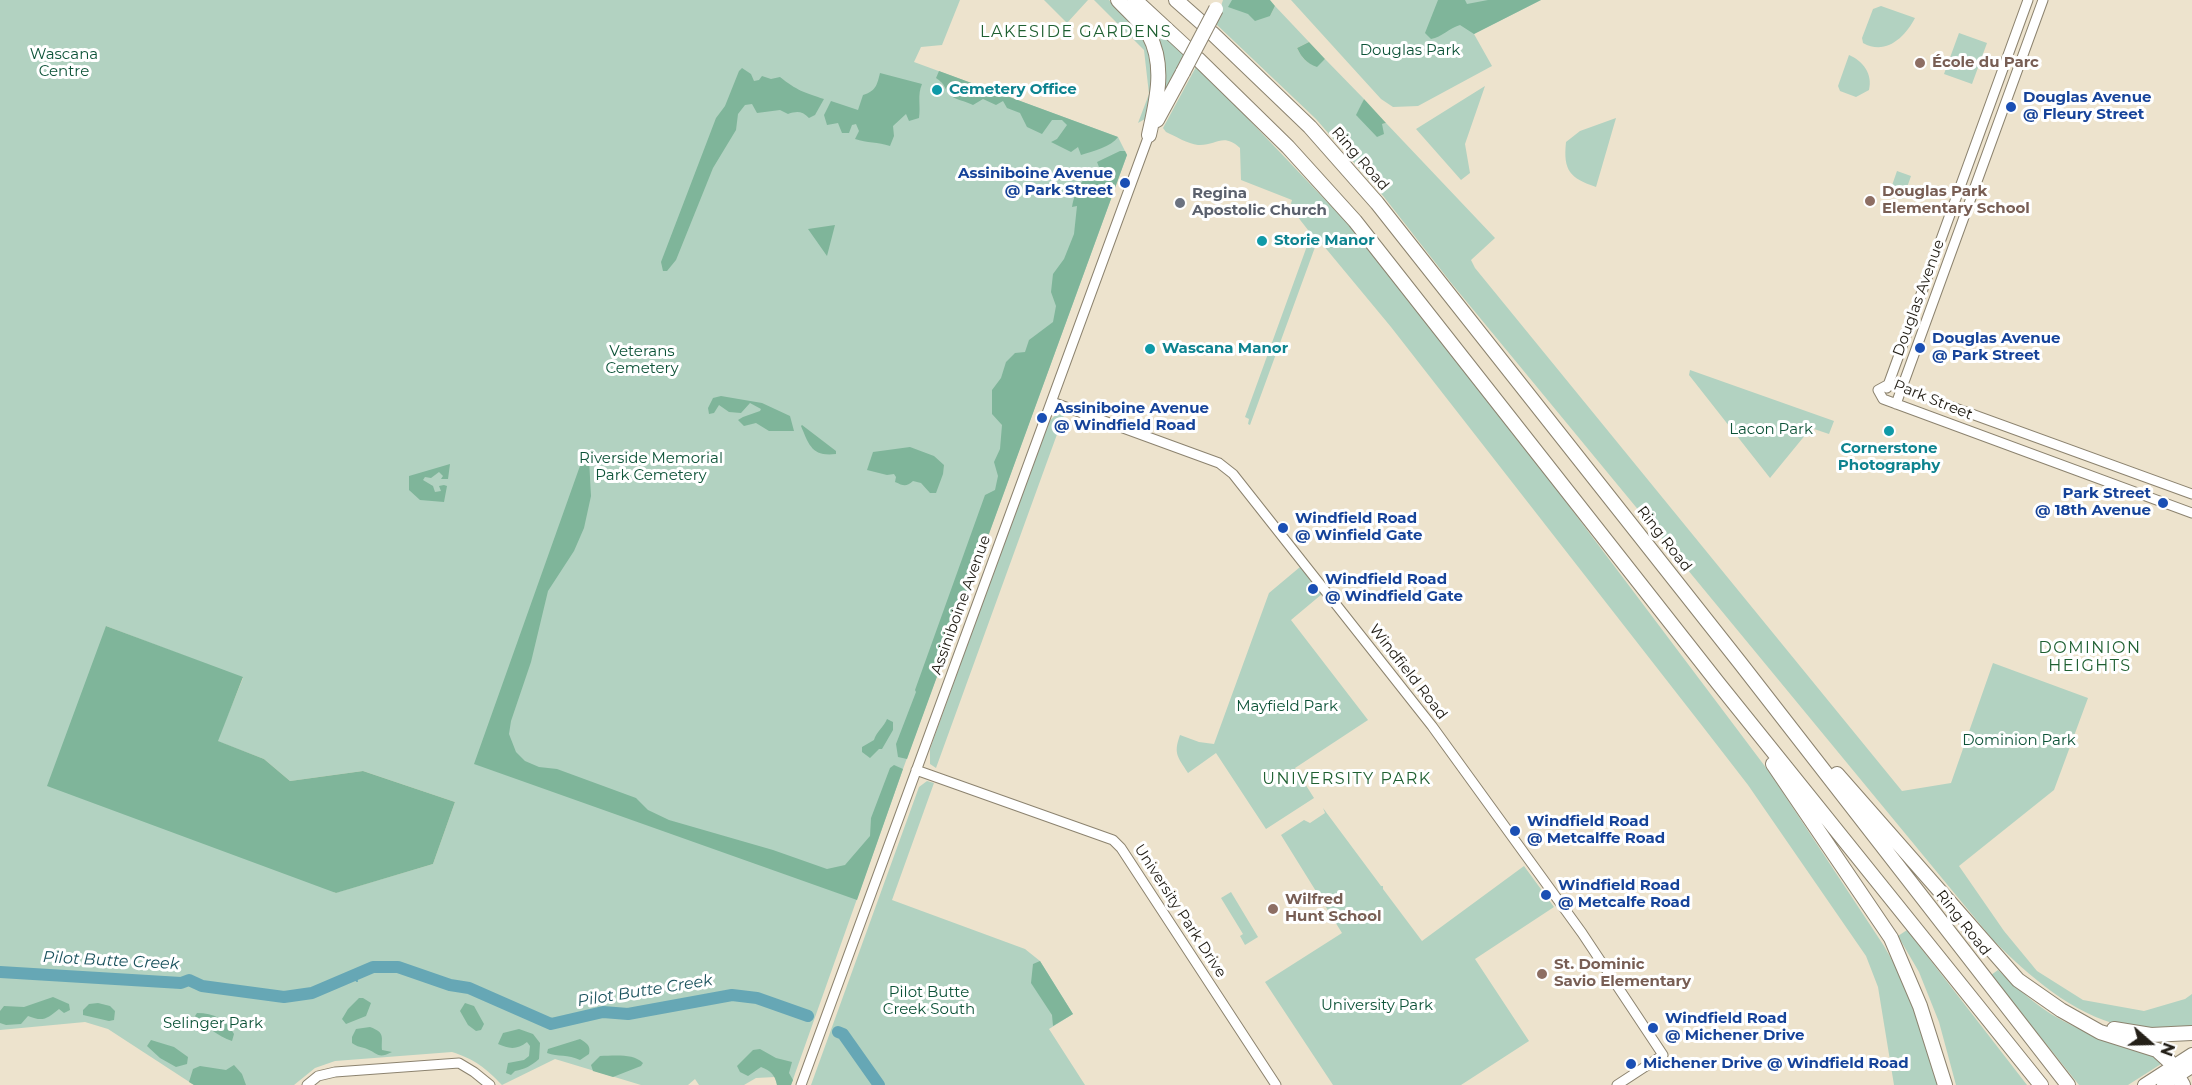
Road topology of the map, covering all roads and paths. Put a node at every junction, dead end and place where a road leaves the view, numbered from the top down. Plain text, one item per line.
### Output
1 (1118, 0) edge
2 (1136, 0) edge
3 (1176, 0) edge
4 (2028, 0) edge
5 (2043, 0) edge
6 (1217, 4) edge
7 (1149, 135) junction
8 (1889, 384) junction
9 (1902, 388) junction
10 (1052, 402) junction
11 (1896, 404) junction
12 (2192, 494) edge
13 (2192, 513) edge
14 (1741, 664) junction
15 (1718, 683) junction
16 (916, 770) junction
17 (2061, 1011) junction
18 (2192, 1033) edge
19 (2192, 1054) edge
20 (2192, 1067) edge
21 (2178, 1076) edge
22 (307, 1085) edge
23 (490, 1085) edge
24 (801, 1085) edge
25 (1276, 1085) edge
26 (1617, 1085) edge
27 (1945, 1085) edge
28 (2041, 1085) edge
29 (2068, 1085) edge
30 (2144, 1085) edge
31 (2163, 1085) edge

1 - 7 highway
2 - 15 highway
3 - 14 highway, Ring Road
4 - 8 street, Douglas Avenue
5 - 9 street, Douglas Avenue
6 - 7 highway, bridge
7 - 10 street, Assiniboine Avenue
8 - 9 street, Park Street
8 - 11 street, Park Street
9 - 11 street, Douglas Avenue
9 - 12 street, Park Street
10 - 16 street, Assiniboine Avenue
10 - 26 street, Windfield Road
11 - 13 street, Park Street
14 - 17 highway
14 - 29 highway, Ring Road
15 - 27 highway
15 - 28 highway
16 - 24 street, Assiniboine Avenue
16 - 25 street, University Park Drive
17 - 18 highway
17 - 21 highway
19 - 21 main road
20 - 21 main road
21 - 30 main road
21 - 31 main road
22 - 23 street

